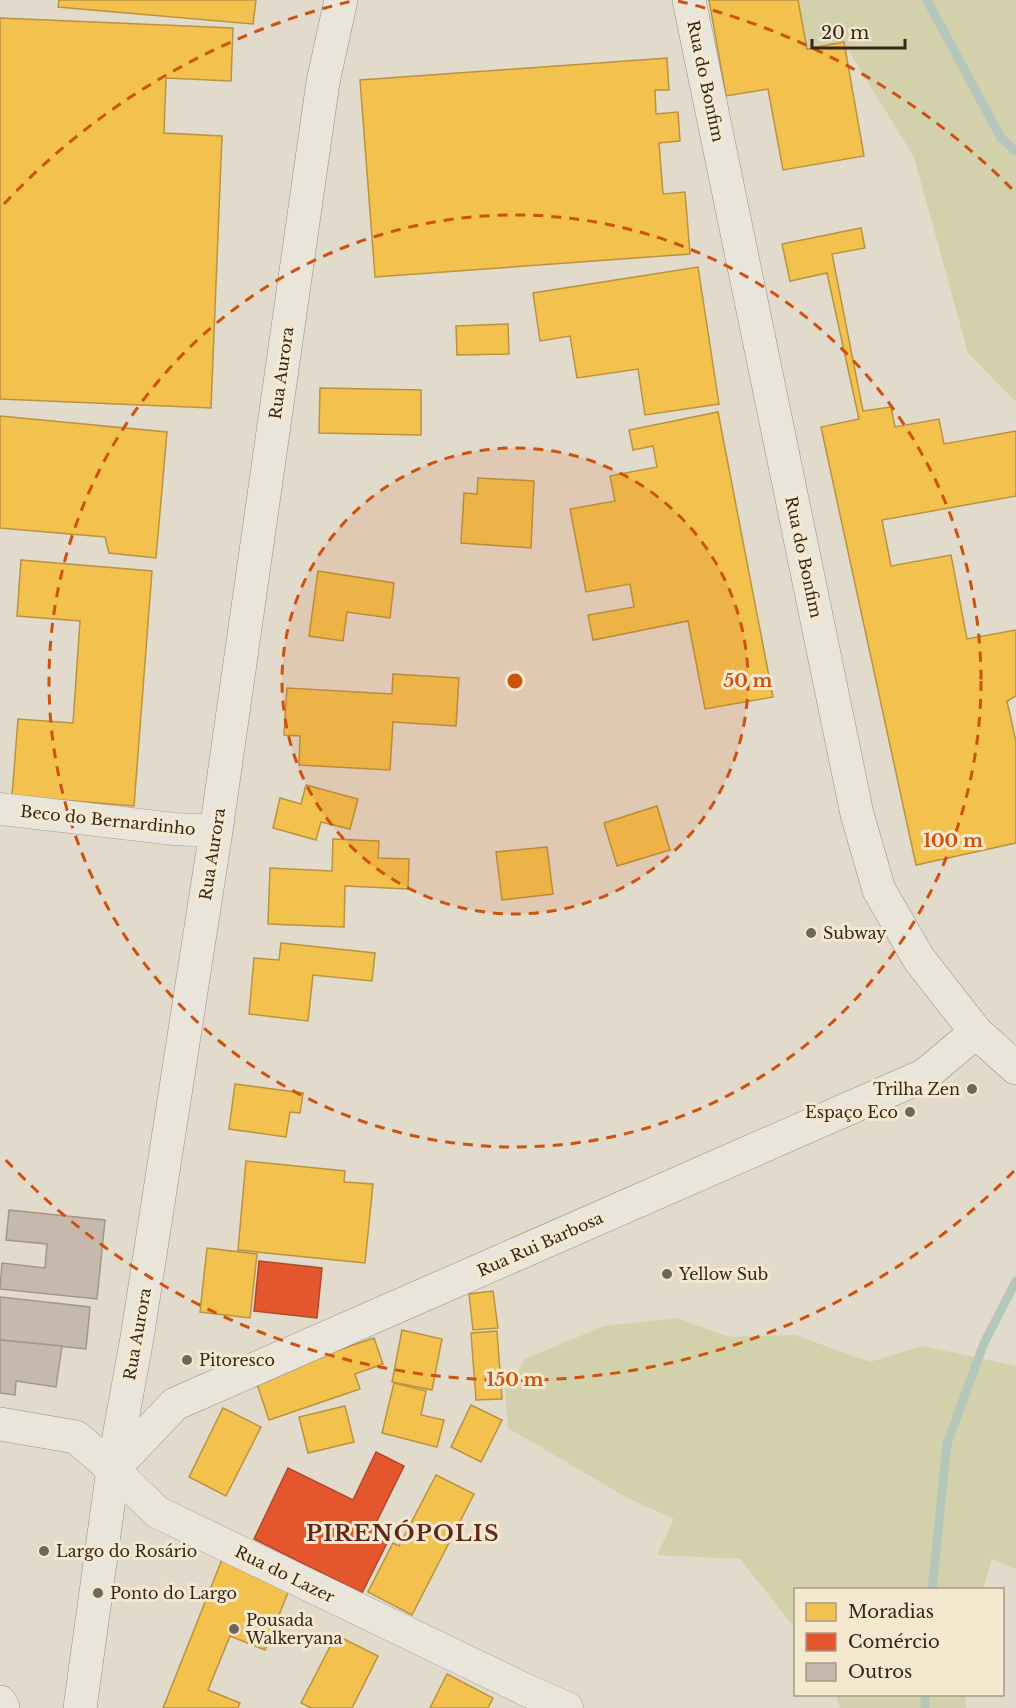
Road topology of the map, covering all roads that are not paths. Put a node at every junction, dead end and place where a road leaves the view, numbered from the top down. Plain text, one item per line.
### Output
1 (341, 0) edge
2 (689, 0) edge
3 (0, 809) edge
4 (216, 831) junction
5 (976, 1032) junction
6 (1016, 1068) edge
7 (137, 1338) junction
8 (175, 1404) junction
9 (0, 1424) edge
10 (113, 1469) junction
11 (0, 1702) edge
12 (3, 1708) edge
13 (80, 1708) edge
14 (567, 1708) edge

1 - 4 main road, Rua Aurora
2 - 5 main road, Rua do Bonfim
3 - 4 street, Beco do Bernardinho
4 - 7 main road, Rua Aurora
5 - 6 main road, Rua do Bonfim
5 - 8 main road, Rua Rui Barbosa
7 - 8 main road
7 - 10 main road, Rua Aurora
8 - 10 main road, Rua Rui Barbosa
9 - 10 main road
10 - 13 main road, Rua Aurora
10 - 14 street, Rua do Lazer
11 - 12 main road

